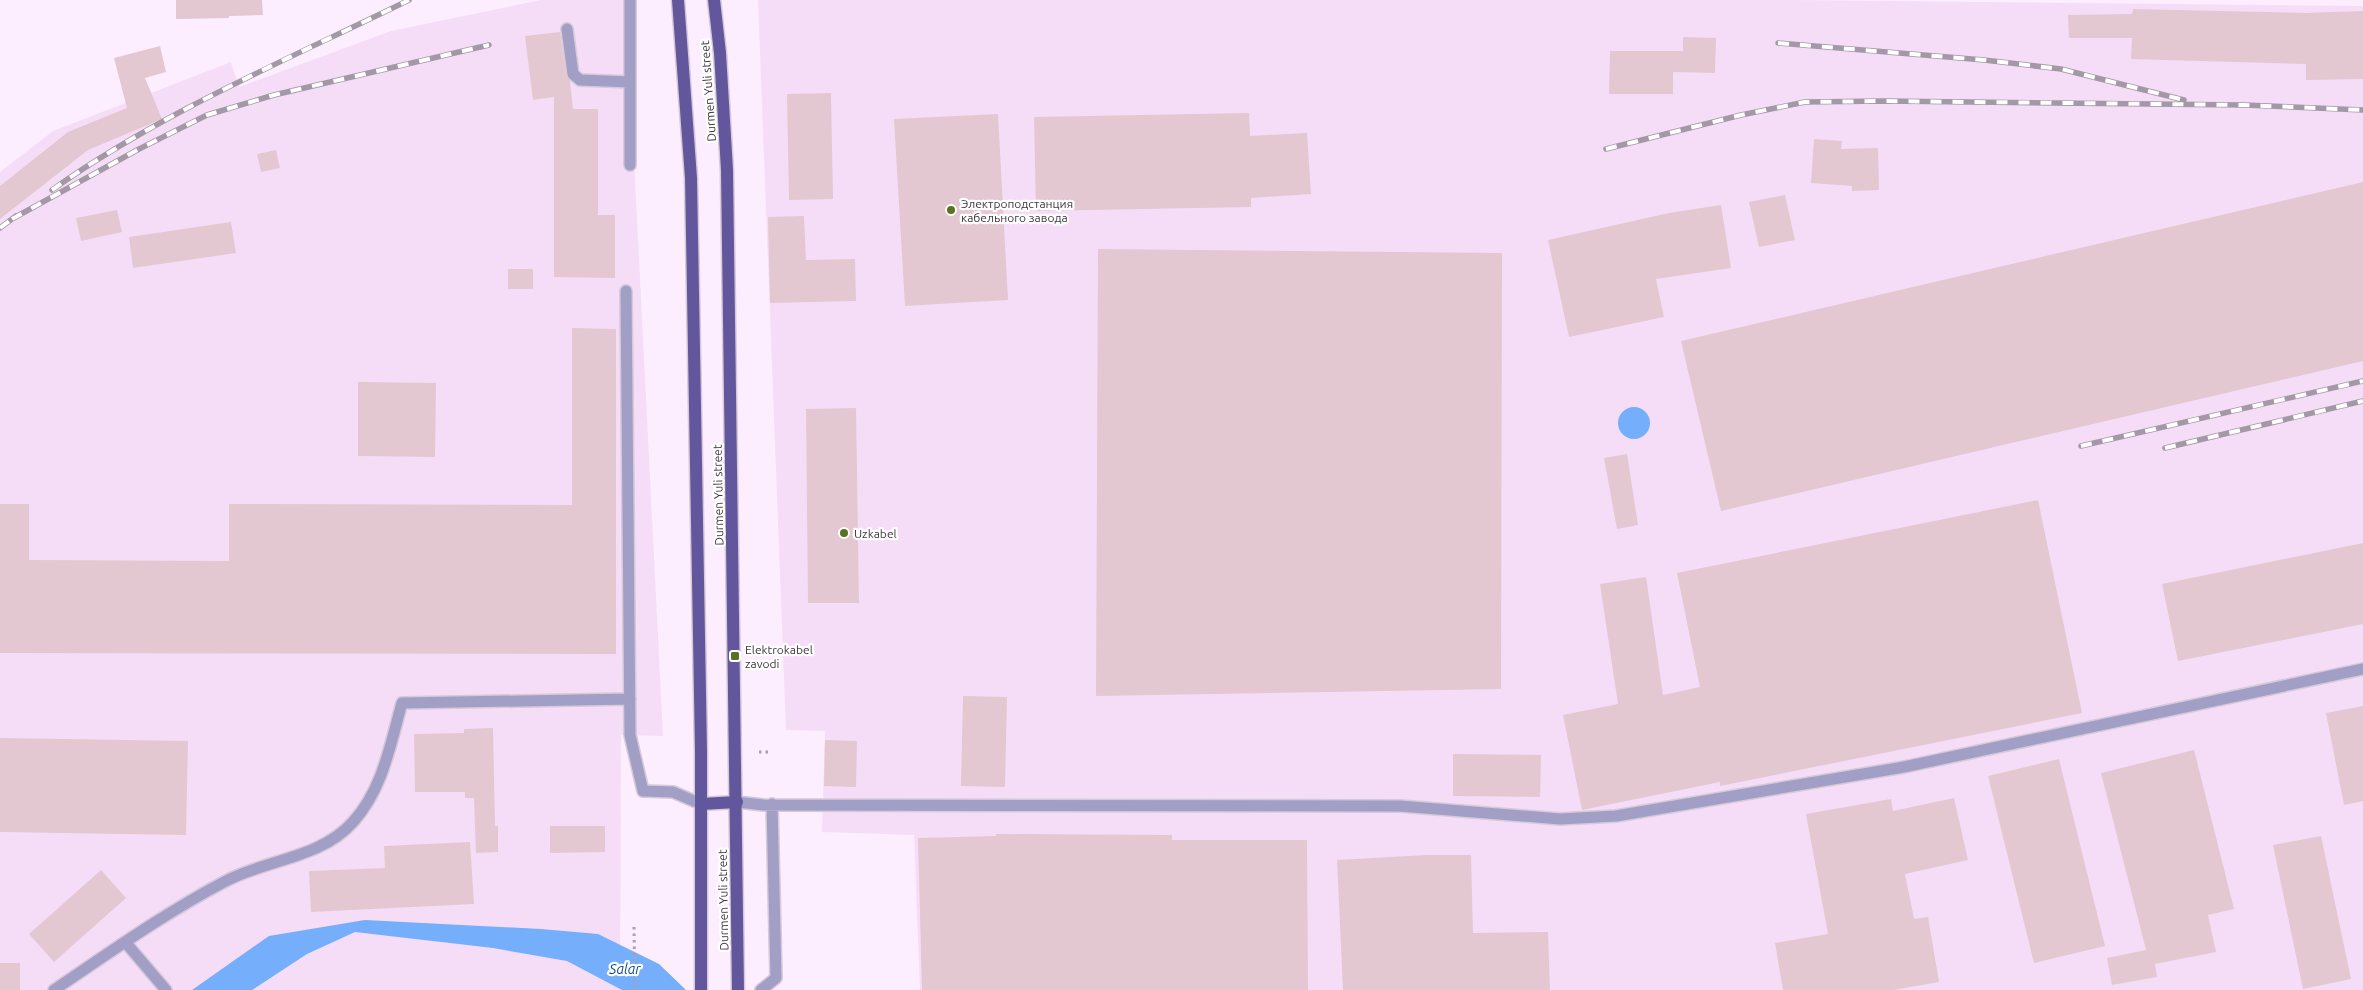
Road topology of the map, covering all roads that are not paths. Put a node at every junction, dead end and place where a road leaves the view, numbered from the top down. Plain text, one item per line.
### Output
1 (630, 0) edge
2 (678, 0) edge
3 (714, 0) edge
4 (567, 29) dead end
5 (630, 82) junction
6 (630, 165) dead end
7 (626, 291) dead end
8 (2363, 669) edge
9 (630, 699) junction
10 (737, 802) junction
11 (701, 804) junction
12 (772, 804) junction
13 (126, 943) junction
14 (54, 990) edge
15 (166, 990) edge
16 (701, 990) edge
17 (738, 990) edge
18 (761, 990) edge

1 - 5 lane
2 - 11 main road, Durmen Yuli street
3 - 10 main road, Durmen Yuli street
4 - 5 lane
5 - 6 lane
7 - 9 lane
8 - 12 lane
9 - 11 lane
9 - 13 lane
10 - 11 main road
10 - 12 lane
10 - 17 main road, Durmen Yuli street
11 - 16 main road, Durmen Yuli street
12 - 18 lane
13 - 14 lane
13 - 15 lane

